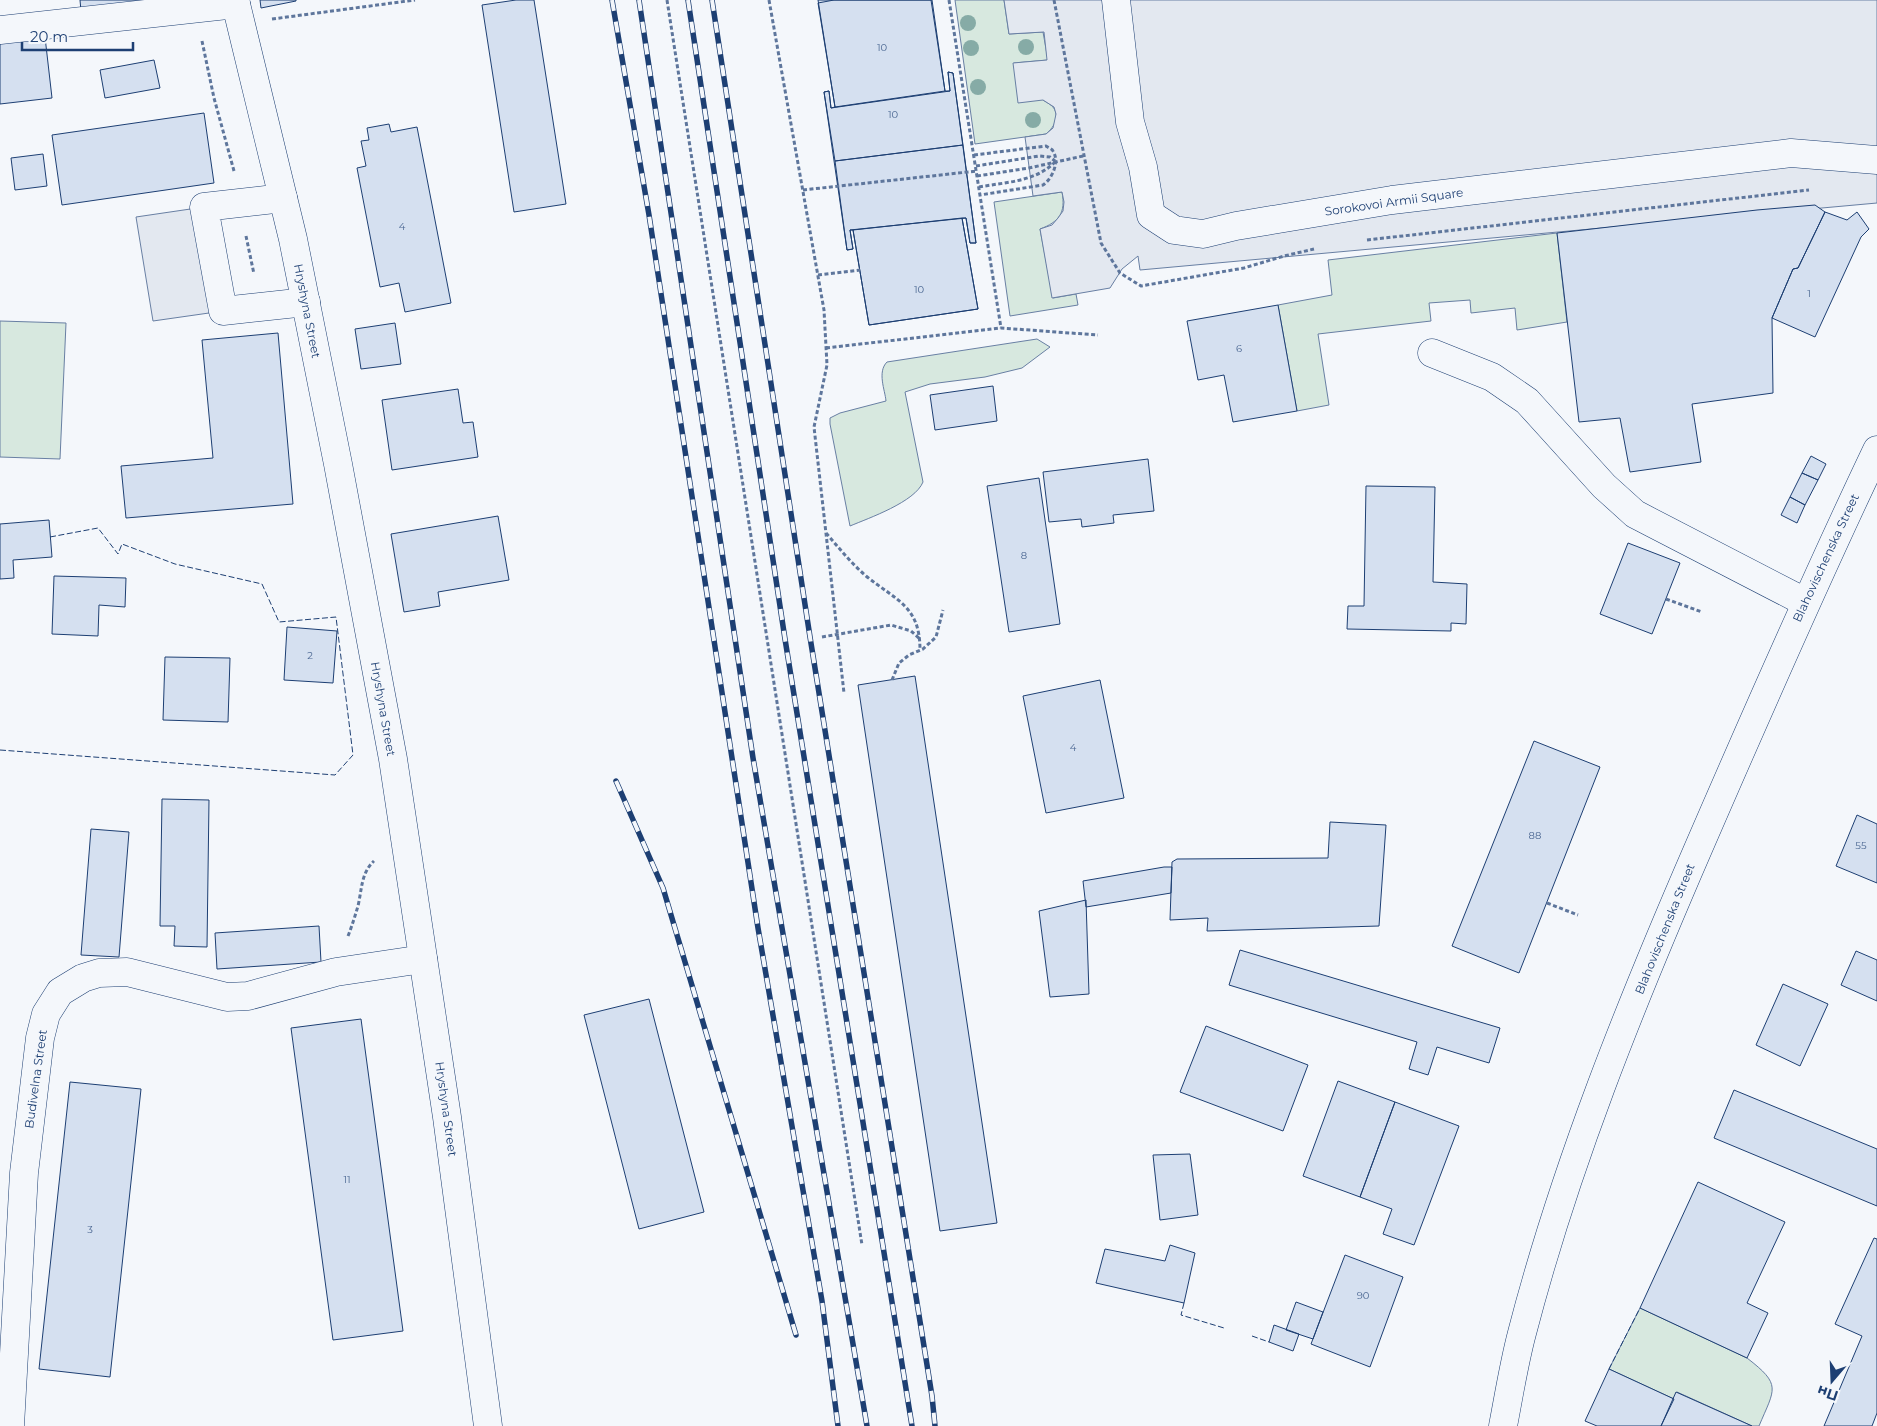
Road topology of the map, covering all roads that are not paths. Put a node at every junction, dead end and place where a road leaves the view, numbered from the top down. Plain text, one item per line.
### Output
1 (1124, 1) edge
2 (237, 9) edge
3 (0, 30) edge
4 (1877, 160) edge
5 (283, 198) junction
6 (306, 302) junction
7 (1432, 353) dead end
8 (1877, 450) edge
9 (1805, 602) junction
10 (423, 959) junction
11 (10, 1426) edge
12 (488, 1426) edge
13 (1504, 1426) edge

1 - 4 main road, Sorokovoi Armii Square
2 - 3 main road
2 - 5 main road, Hryshyna Street
5 - 6 main road, Hryshyna Street
5 - 6 main road
6 - 10 main road, Hryshyna Street
7 - 9 main road
8 - 9 main road, Blahovischenska Street
9 - 13 main road, Blahovischenska Street
10 - 11 main road, Budivelna Street
10 - 12 main road, Hryshyna Street

